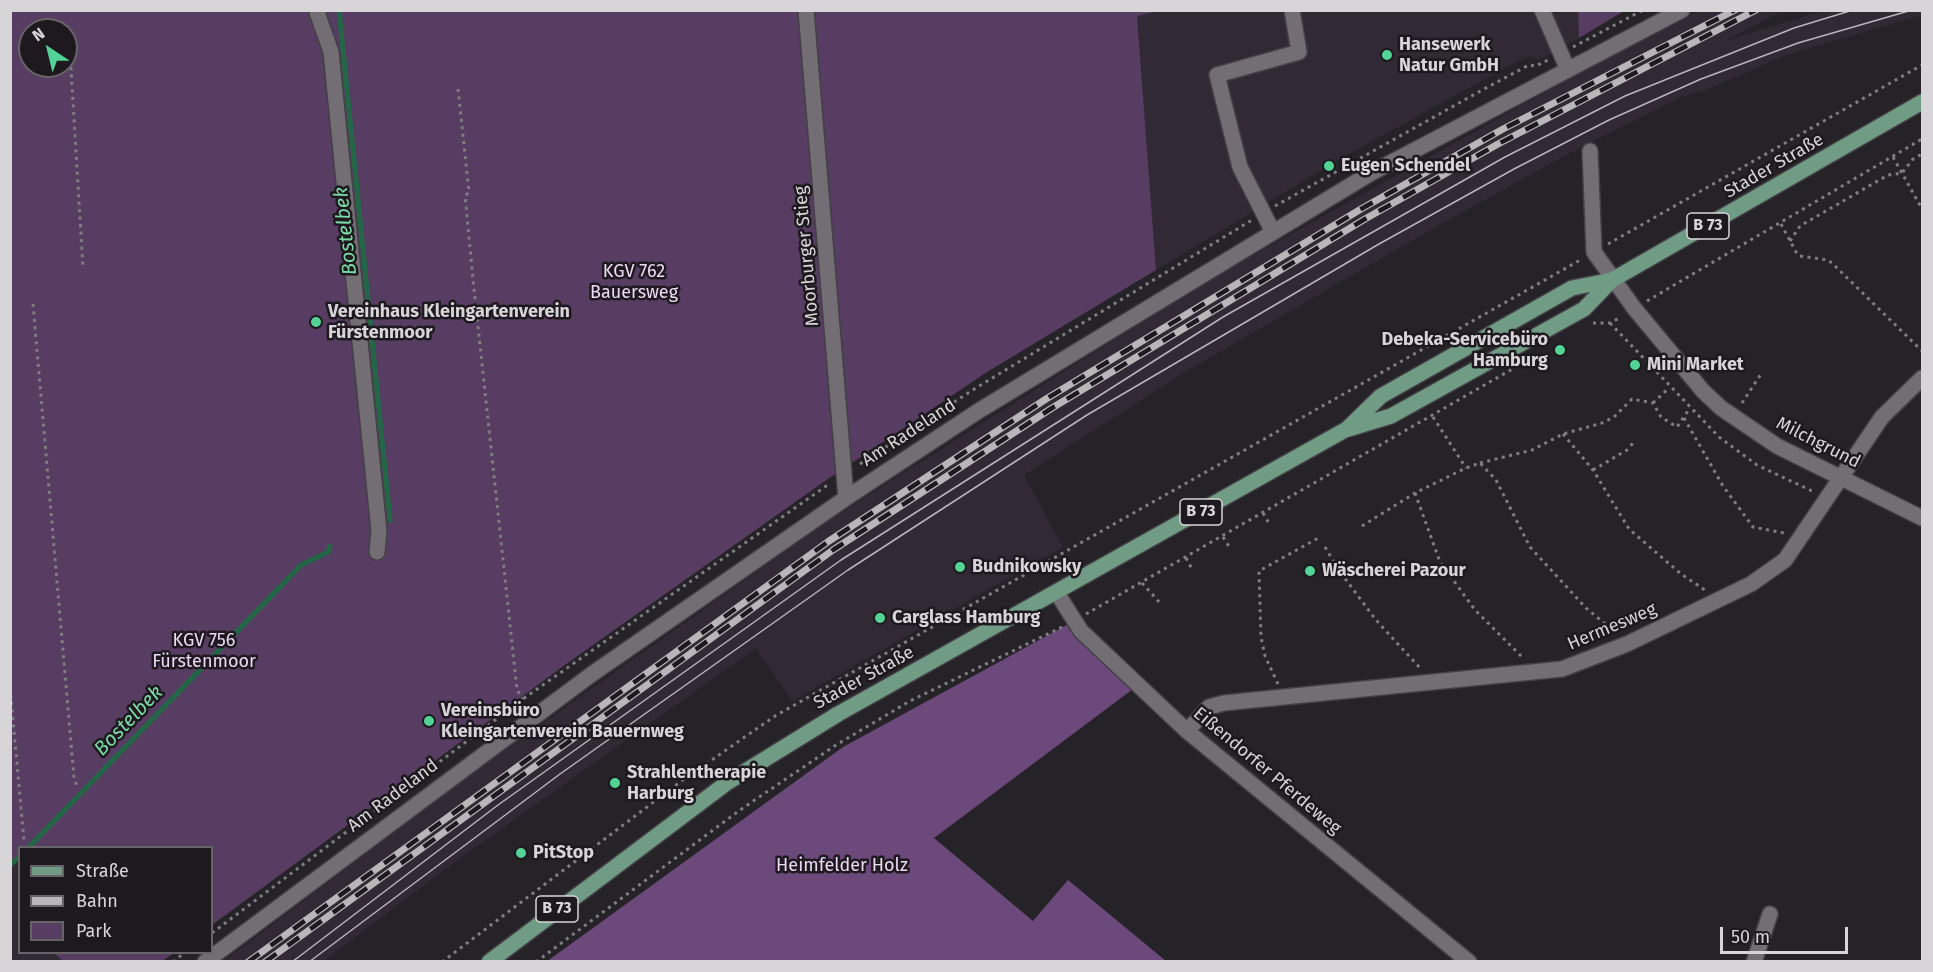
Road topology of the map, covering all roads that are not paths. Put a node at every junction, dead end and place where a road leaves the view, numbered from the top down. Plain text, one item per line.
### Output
1 (806, 10) edge
2 (1292, 10) edge
3 (1542, 10) edge
4 (1682, 10) edge
5 (317, 12) dead end
6 (1568, 70) junction
7 (1923, 102) edge
8 (1590, 151) dead end
9 (1273, 232) junction
10 (1612, 280) junction
11 (1923, 378) edge
12 (1345, 430) junction
13 (1842, 477) junction
14 (846, 498) junction
15 (1923, 518) edge
16 (378, 552) dead end
17 (1058, 593) junction
18 (1187, 730) junction
19 (1770, 914) dead end
20 (205, 962) edge
21 (489, 962) edge
22 (1469, 962) edge
23 (1754, 962) edge

1 - 14 street, Moorburger Stieg
2 - 9 street
3 - 6 street
4 - 6 street, Am Radeland
5 - 16 street
6 - 9 street, Am Radeland
7 - 10 main road, Stader Straße / B 73
8 - 10 street, Milchgrund
9 - 14 street, Am Radeland
10 - 12 main road, Stader Straße / B 73
10 - 12 main road, Stader Straße / B 73
10 - 13 street, Milchgrund
11 - 13 street, Hermesweg
12 - 17 main road, Stader Straße / B 73
13 - 15 street, Milchgrund
13 - 18 street, Hermesweg
14 - 20 street, Am Radeland
17 - 18 street, Eißendorfer Pferdeweg
17 - 21 main road, Stader Straße / B 73
18 - 22 street, Eißendorfer Pferdeweg
19 - 23 street

